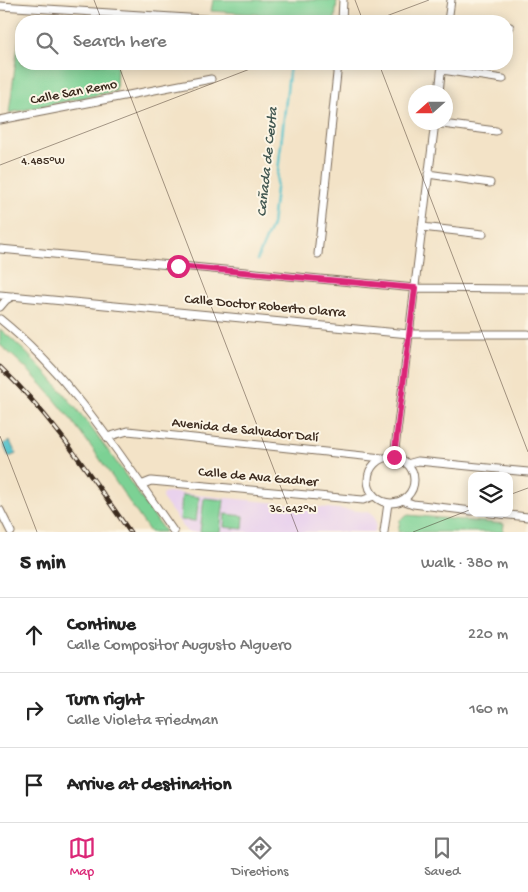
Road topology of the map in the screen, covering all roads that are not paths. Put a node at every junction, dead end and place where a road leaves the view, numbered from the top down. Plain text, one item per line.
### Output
1 (343, 0) edge
2 (451, 0) edge
3 (0, 6) edge
4 (140, 15) edge
5 (342, 15) edge
6 (449, 15) edge
7 (337, 70) edge
8 (442, 70) edge
9 (457, 70) edge
10 (212, 79) dead end
11 (503, 79) dead end
12 (440, 85) edge
13 (0, 120) edge
14 (453, 125) edge
15 (434, 130) edge
16 (496, 131) dead end
17 (428, 174) junction
18 (490, 183) dead end
19 (422, 227) junction
20 (483, 234) dead end
21 (0, 250) edge
22 (318, 254) dead end
23 (415, 288) junction
24 (528, 289) edge
25 (0, 295) edge
26 (14, 296) junction
27 (0, 307) edge
28 (0, 319) edge
29 (409, 334) junction
30 (528, 334) edge
31 (107, 437) junction
32 (394, 457) junction
33 (382, 458) junction
34 (407, 464) junction
35 (528, 472) edge
36 (141, 486) junction
37 (374, 496) junction
38 (402, 500) junction
39 (388, 503) junction
40 (0, 510) edge
41 (468, 511) edge
42 (513, 515) edge
43 (528, 517) edge
44 (8, 531) edge
45 (174, 532) edge
46 (384, 532) edge

1 - 5 street
2 - 6 street
3 - 4 street
7 - 22 street
8 - 12 street
9 - 11 street
10 - 13 street, Calle San Remo
14 - 16 street
15 - 17 street
17 - 18 street
17 - 19 street
19 - 20 street
19 - 23 street
21 - 23 street
23 - 24 street
23 - 29 street
25 - 26 street, Calle Doctor Roberto Olarra
26 - 27 street
26 - 29 street, Calle Doctor Roberto Olarra
28 - 31 street
29 - 30 street, Calle Doctor Roberto Olarra
29 - 32 street
31 - 33 street, Avenida de Salvador Dalí
31 - 36 street
32 - 33 street
32 - 34 street
33 - 37 street
34 - 35 street
34 - 38 street
36 - 37 street, Calle de Ava Gadner
36 - 45 street
37 - 39 street
38 - 39 street
38 - 41 street
39 - 46 street
40 - 44 street
42 - 43 street

